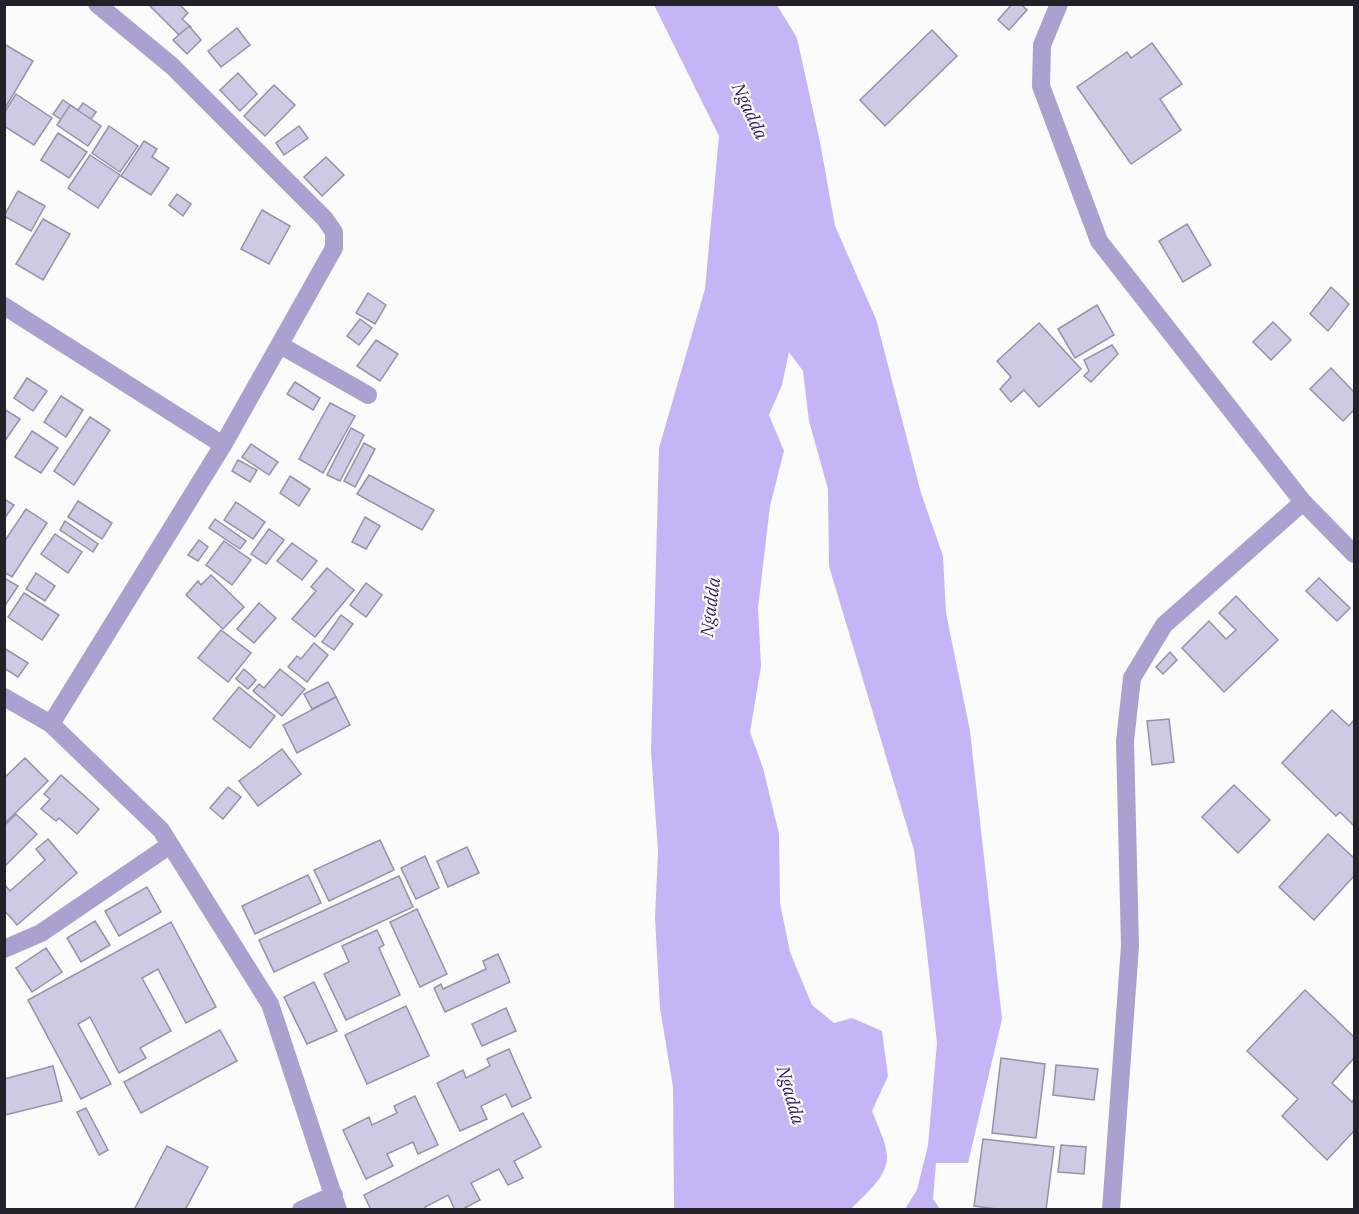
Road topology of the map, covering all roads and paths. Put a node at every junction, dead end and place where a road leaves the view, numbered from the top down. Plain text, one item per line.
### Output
1 (97, 4) edge
2 (1059, 4) edge
3 (4, 306) edge
4 (280, 345) junction
5 (368, 395) dead end
6 (223, 445) junction
7 (1303, 502) junction
8 (1354, 554) edge
9 (4, 697) edge
10 (51, 723) junction
11 (170, 845) junction
12 (4, 949) edge
13 (336, 1202) edge
14 (301, 1209) edge
15 (1111, 1209) edge

1 - 4 street
2 - 7 street
3 - 6 street
4 - 5 street
4 - 6 street
6 - 10 street
7 - 8 street
7 - 15 street
9 - 10 street
10 - 11 street
11 - 12 street
11 - 13 street
13 - 14 street

